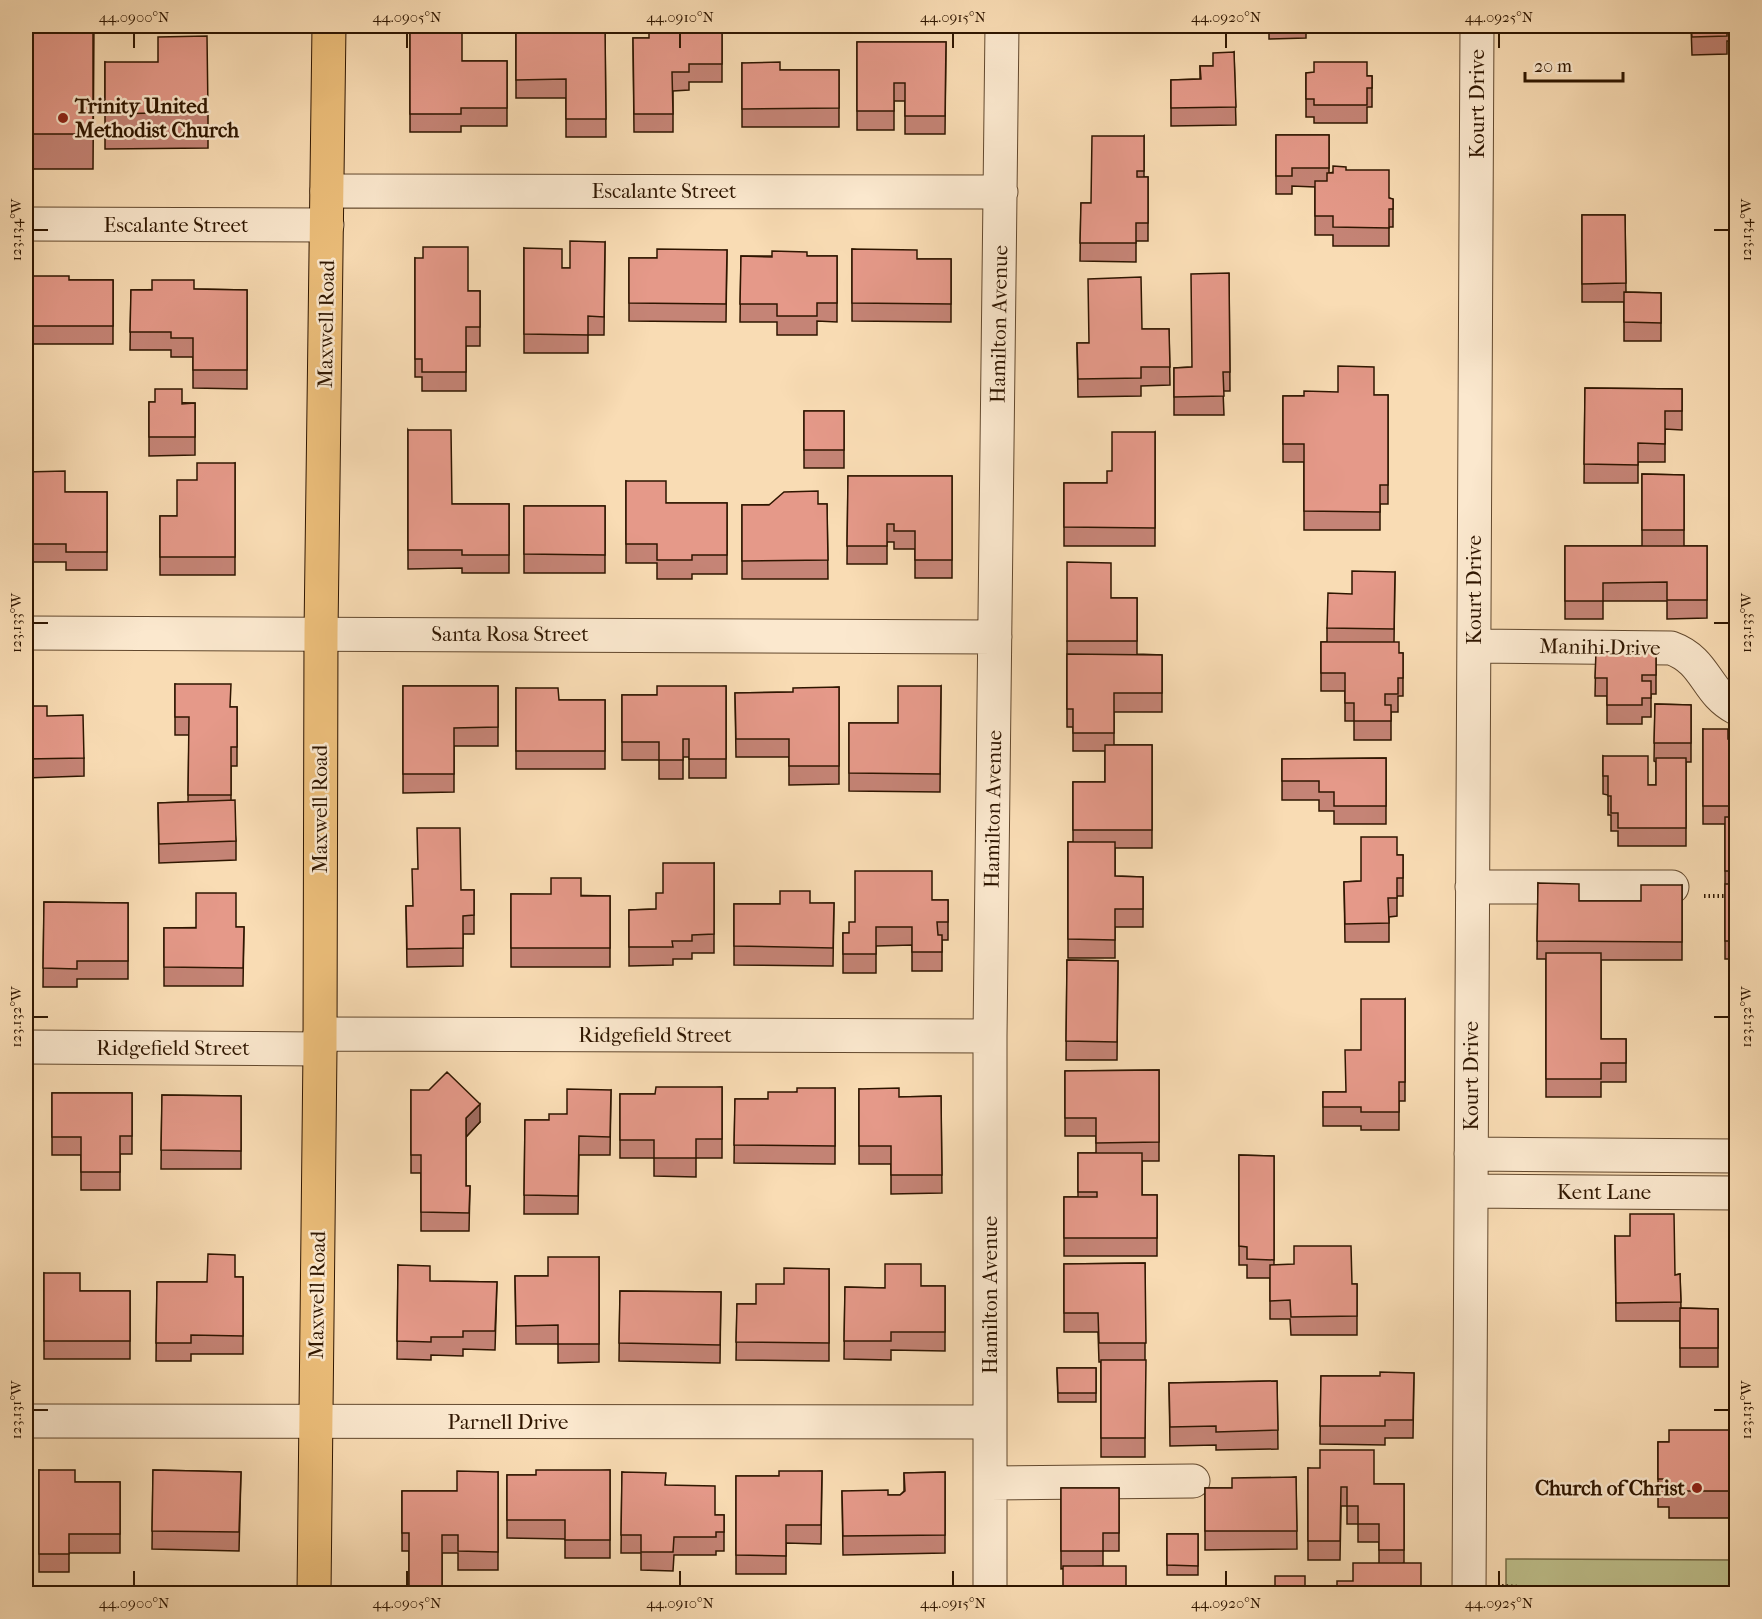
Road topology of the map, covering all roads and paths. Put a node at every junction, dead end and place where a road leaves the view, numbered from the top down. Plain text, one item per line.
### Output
1 (329, 26) edge
2 (1002, 26) edge
3 (1477, 26) edge
4 (327, 191) junction
5 (1001, 192) junction
6 (26, 224) edge
7 (327, 225) junction
8 (26, 633) edge
9 (321, 633) junction
10 (995, 637) junction
11 (1474, 646) junction
12 (1737, 708) edge
13 (1472, 887) junction
14 (1672, 887) edge
15 (990, 1036) junction
16 (320, 1042) junction
17 (26, 1047) edge
18 (1471, 1154) junction
19 (1737, 1156) edge
20 (1471, 1191) junction
21 (1737, 1193) edge
22 (26, 1421) edge
23 (316, 1422) junction
24 (990, 1422) junction
25 (1193, 1481) dead end
26 (990, 1483) junction
27 (1469, 1589) edge
28 (314, 1593) edge
29 (990, 1593) edge
30 (1666, 1593) edge

1 - 4 main road, Maxwell Road
2 - 5 street, Hamilton Avenue
3 - 11 street, Kourt Drive
4 - 5 street, Escalante Street
4 - 7 main road, Maxwell Road
5 - 10 street, Hamilton Avenue
6 - 7 street, Escalante Street
7 - 9 main road, Maxwell Road
8 - 9 street, Santa Rosa Street
9 - 10 street, Santa Rosa Street
9 - 16 main road, Maxwell Road
10 - 15 street, Hamilton Avenue
11 - 12 street, Manihi Drive
11 - 13 street, Kourt Drive
13 - 14 street
13 - 18 street, Kourt Drive
15 - 16 street, Ridgefield Street
15 - 24 street, Hamilton Avenue
16 - 17 street, Ridgefield Street
16 - 23 main road, Maxwell Road
18 - 19 street, Kourt Drive
18 - 20 street, Kourt Drive
20 - 21 street, Kent Lane
20 - 27 street, Kourt Drive
22 - 23 street, Parnell Drive
23 - 24 street, Parnell Drive
23 - 28 main road, Maxwell Road
24 - 26 street, Hamilton Avenue
25 - 26 street
26 - 29 street, Hamilton Avenue
27 - 30 path

